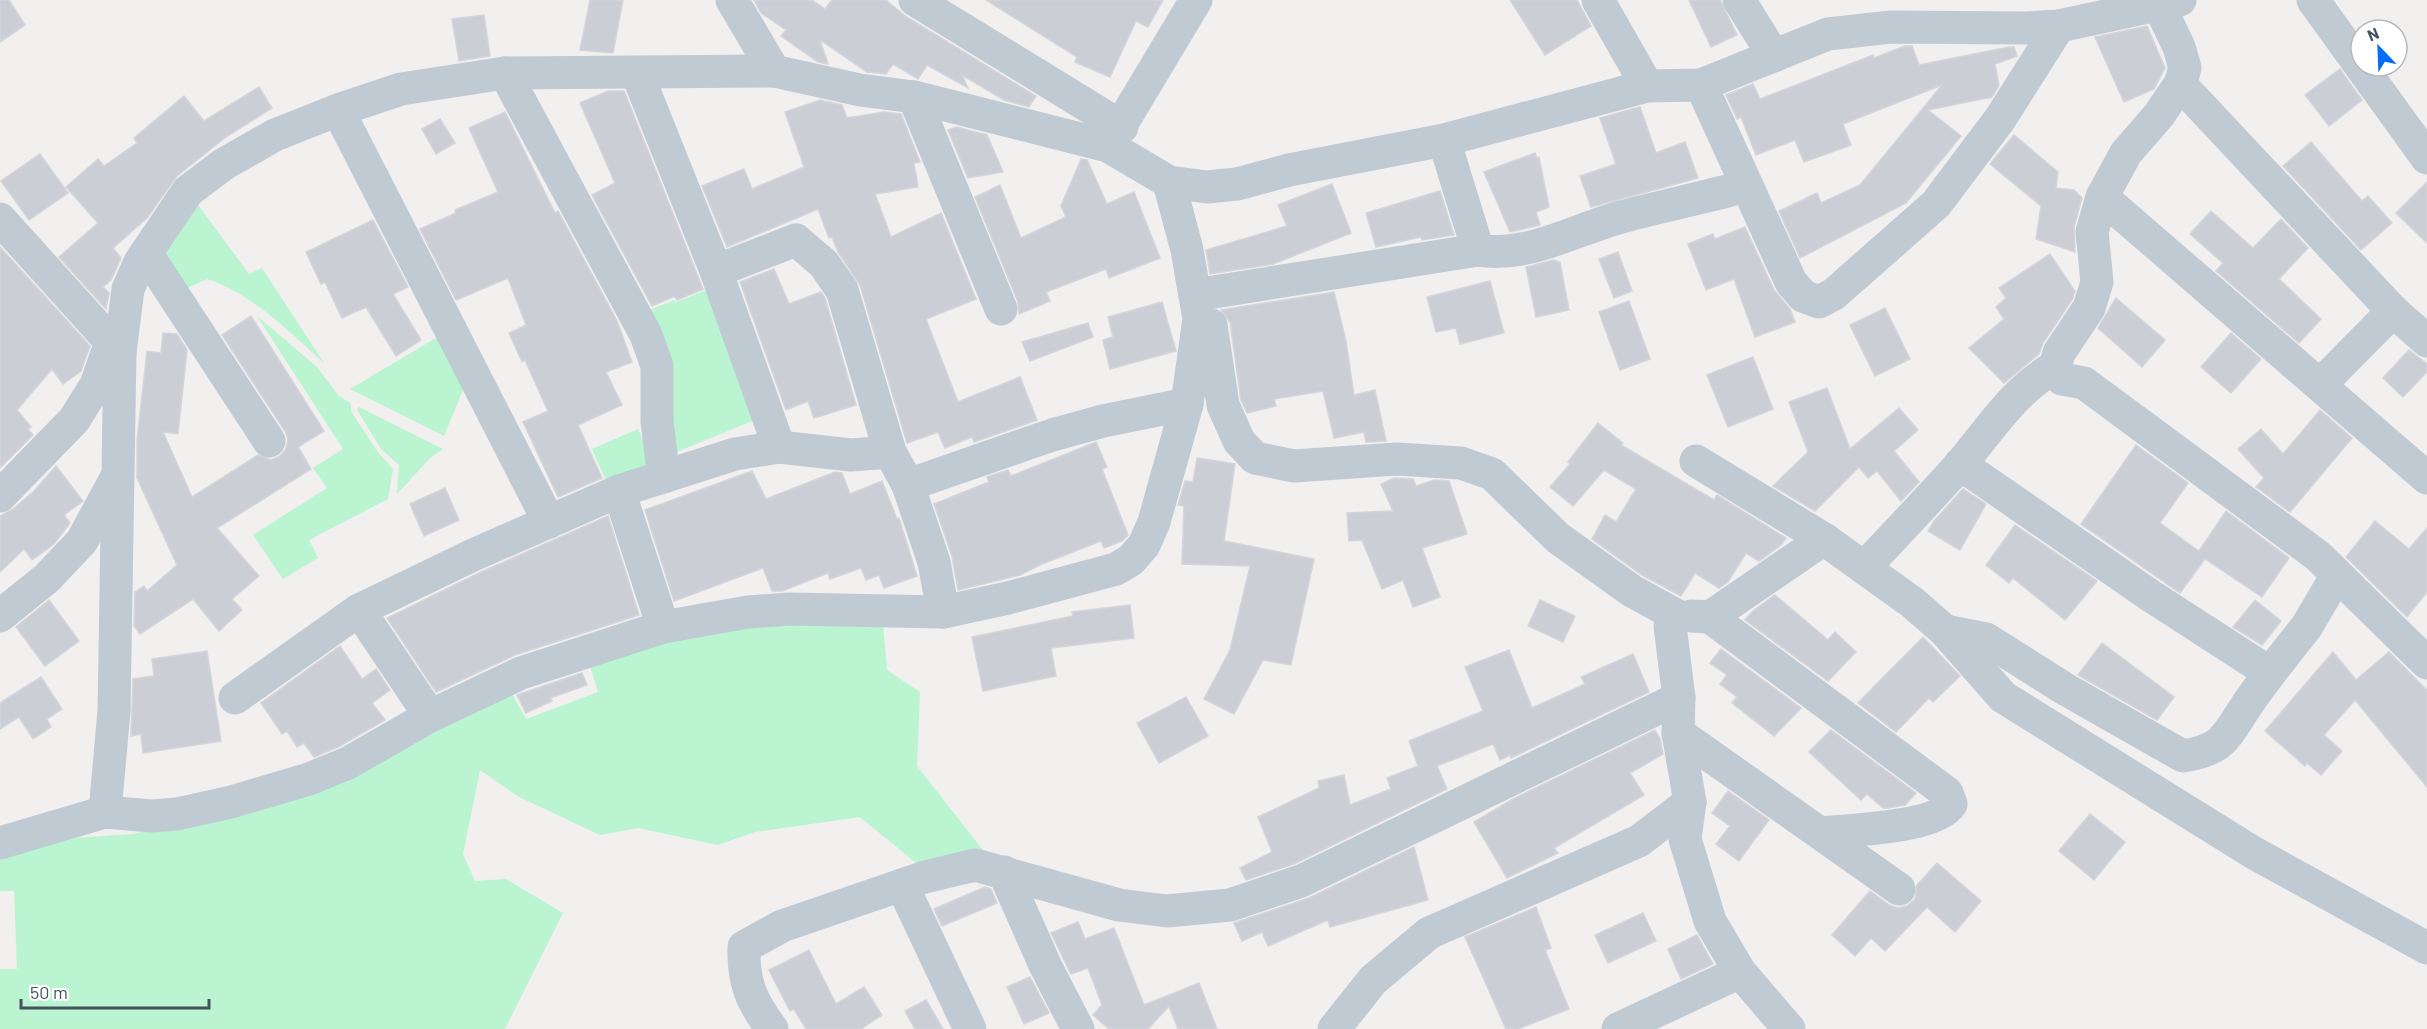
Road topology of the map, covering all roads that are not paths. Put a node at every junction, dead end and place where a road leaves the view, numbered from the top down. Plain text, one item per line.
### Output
1 (732, 0) edge
2 (915, 0) edge
3 (1196, 0) edge
4 (1598, 0) edge
5 (1739, 0) edge
6 (2313, 0) edge
7 (2170, 3) edge
8 (2060, 26) junction
9 (1774, 56) junction
10 (774, 71) junction
11 (505, 73) junction
12 (637, 73) junction
13 (2180, 84) junction
14 (1701, 85) junction
15 (1647, 86) junction
16 (914, 97) junction
17 (338, 110) junction
18 (1115, 137) junction
19 (1444, 140) junction
20 (2427, 158) edge
21 (1169, 182) junction
22 (1747, 186) junction
23 (2102, 197) junction
24 (0, 219) edge
25 (1478, 250) junction
26 (146, 253) junction
27 (716, 271) junction
28 (1197, 307) junction
29 (1001, 309) dead end
30 (2393, 311) junction
31 (2427, 340) edge
32 (116, 347) junction
33 (2055, 367) junction
34 (2320, 385) junction
35 (1187, 404) junction
36 (269, 441) dead end
37 (779, 447) junction
38 (890, 452) junction
39 (1696, 461) dead end
40 (1960, 464) junction
41 (117, 475) junction
42 (664, 477) junction
43 (2427, 478) edge
44 (908, 485) junction
45 (619, 491) junction
46 (0, 496) edge
47 (549, 522) junction
48 (1824, 538) junction
49 (1864, 568) junction
50 (2337, 575) junction
51 (359, 610) junction
52 (942, 612) junction
53 (1674, 614) junction
54 (0, 616) edge
55 (1710, 617) junction
56 (663, 627) junction
57 (1945, 631) junction
58 (2427, 663) edge
59 (2270, 673) junction
60 (235, 698) dead end
61 (1679, 698) junction
62 (430, 716) junction
63 (1678, 733) junction
64 (1690, 802) junction
65 (105, 812) junction
66 (1820, 833) junction
67 (0, 843) edge
68 (1004, 872) junction
69 (902, 885) junction
70 (1899, 890) dead end
71 (2427, 948) edge
72 (1740, 972) junction
73 (772, 1029) edge
74 (970, 1029) edge
75 (1078, 1029) edge
76 (1334, 1029) edge
77 (1618, 1029) edge
78 (1789, 1029) edge

1 - 10 street
2 - 18 street
3 - 18 street
4 - 15 street
5 - 9 street
6 - 20 street
7 - 8 street
7 - 13 street
8 - 9 street
8 - 22 street
9 - 14 street
10 - 12 street
10 - 16 street
11 - 12 street
11 - 17 street
11 - 42 street
12 - 27 street
13 - 23 street
13 - 30 street
14 - 15 street
14 - 22 street
15 - 19 street
16 - 18 street
16 - 29 street
17 - 26 street
17 - 47 street
18 - 21 street
19 - 21 street
19 - 25 street
21 - 28 street
22 - 25 street
23 - 33 street
23 - 34 street
24 - 32 street
25 - 28 street
26 - 32 street
26 - 36 street
27 - 37 street
27 - 38 street
28 - 35 street
28 - 53 street
30 - 31 street
30 - 34 street
32 - 41 street
32 - 46 street
33 - 40 street
33 - 50 street
34 - 43 street
35 - 44 street
35 - 52 street
37 - 38 street
37 - 42 street
38 - 44 street
39 - 48 street
40 - 49 street
40 - 59 street
41 - 54 street
41 - 65 street
42 - 45 street
44 - 52 street
45 - 47 street
45 - 56 street
47 - 51 street
48 - 49 street
48 - 55 street
49 - 57 street
50 - 58 street
50 - 59 street
51 - 60 street
51 - 62 street
52 - 56 street
53 - 55 street
53 - 61 street
55 - 66 street
56 - 62 street
57 - 59 street
57 - 71 street
61 - 63 street
61 - 68 street
62 - 65 street
63 - 64 street
63 - 66 street
64 - 72 street
64 - 76 street
65 - 67 street
66 - 70 street
68 - 69 street
68 - 75 street
69 - 73 street
69 - 74 street
72 - 77 street
72 - 78 street

